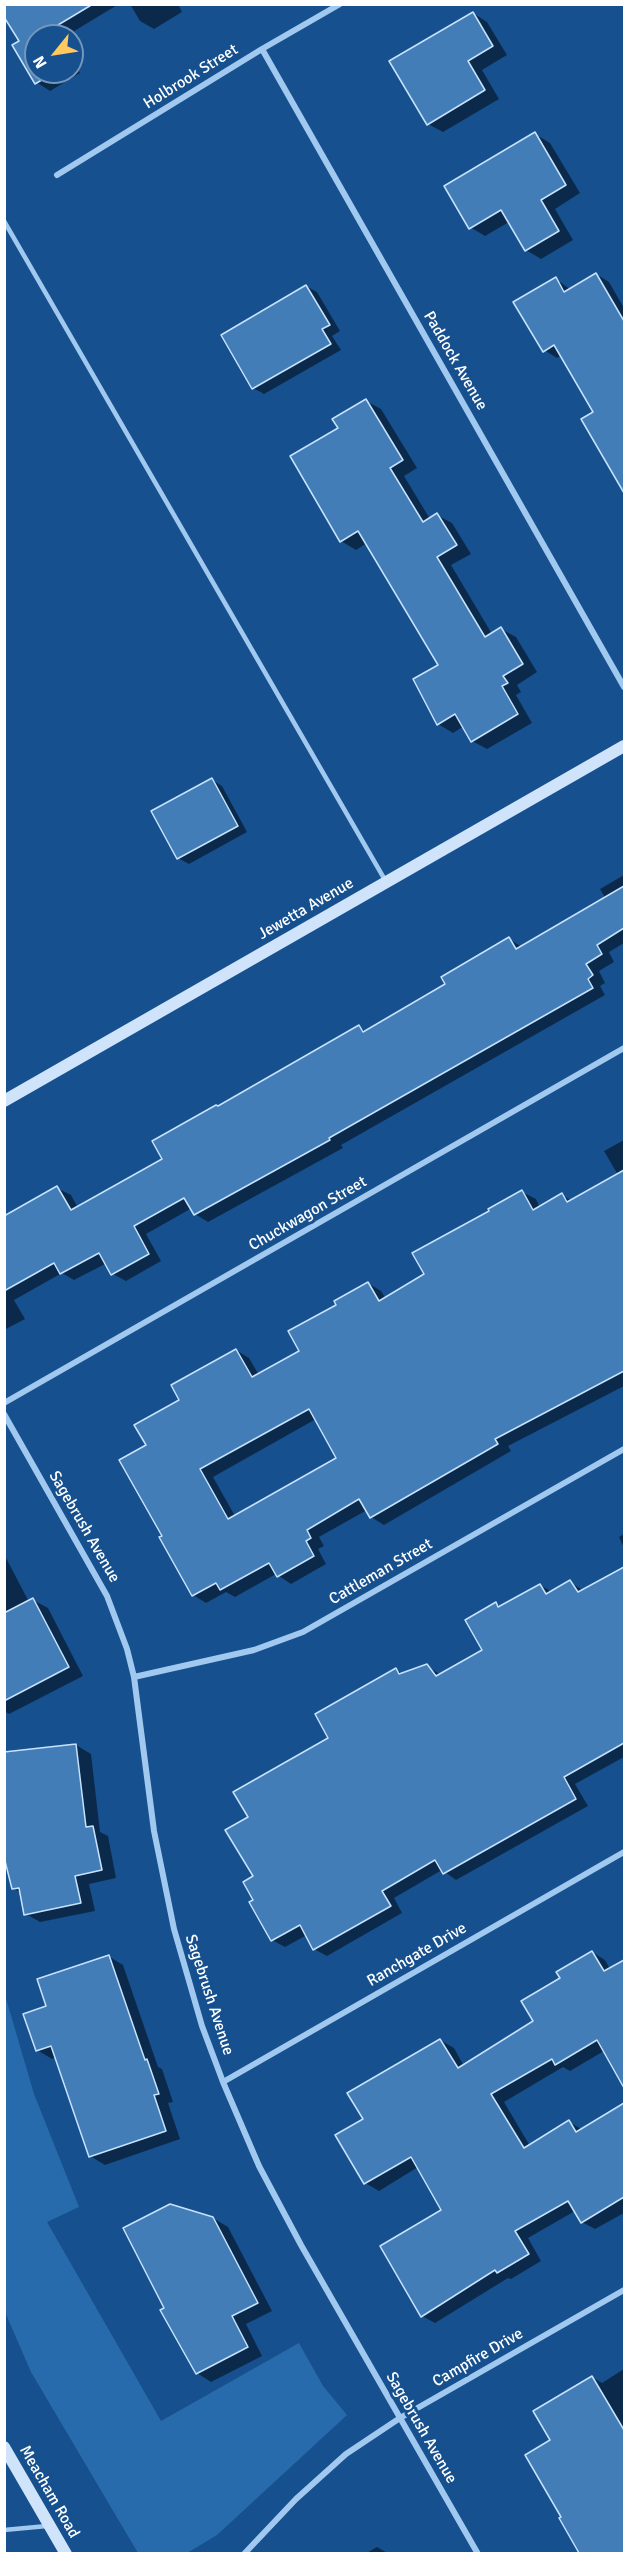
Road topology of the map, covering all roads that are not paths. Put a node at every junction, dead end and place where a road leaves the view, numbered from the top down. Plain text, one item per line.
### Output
1 (340, 4) edge
2 (262, 49) junction
3 (57, 175) dead end
4 (4, 221) edge
5 (624, 687) edge
6 (624, 746) edge
7 (386, 883) junction
8 (624, 1048) edge
9 (4, 1101) edge
10 (4, 1403) edge
11 (4, 1414) edge
12 (624, 1449) edge
13 (134, 1677) junction
14 (624, 1852) edge
15 (223, 2082) junction
16 (624, 2290) edge
17 (400, 2418) junction
18 (4, 2447) edge
19 (49, 2525) junction
20 (4, 2530) edge
21 (66, 2553) edge
22 (244, 2553) edge
23 (478, 2553) edge

1 - 2 street, Holbrook Street
2 - 3 street, Holbrook Street
2 - 5 street, Paddock Avenue
4 - 7 lane
6 - 7 street, Jewetta Avenue
7 - 9 street, Jewetta Avenue
8 - 10 street, Chuckwagon Street
11 - 13 street, Sagebrush Avenue
12 - 13 street, Cattleman Street
13 - 15 street, Sagebrush Avenue
14 - 15 street, Ranchgate Drive
15 - 17 street, Sagebrush Avenue
16 - 17 street, Campfire Drive
17 - 22 street, Campfire Drive
17 - 23 street, Sagebrush Avenue
18 - 19 street, Meacham Road
19 - 20 lane
19 - 21 street, Meacham Road

